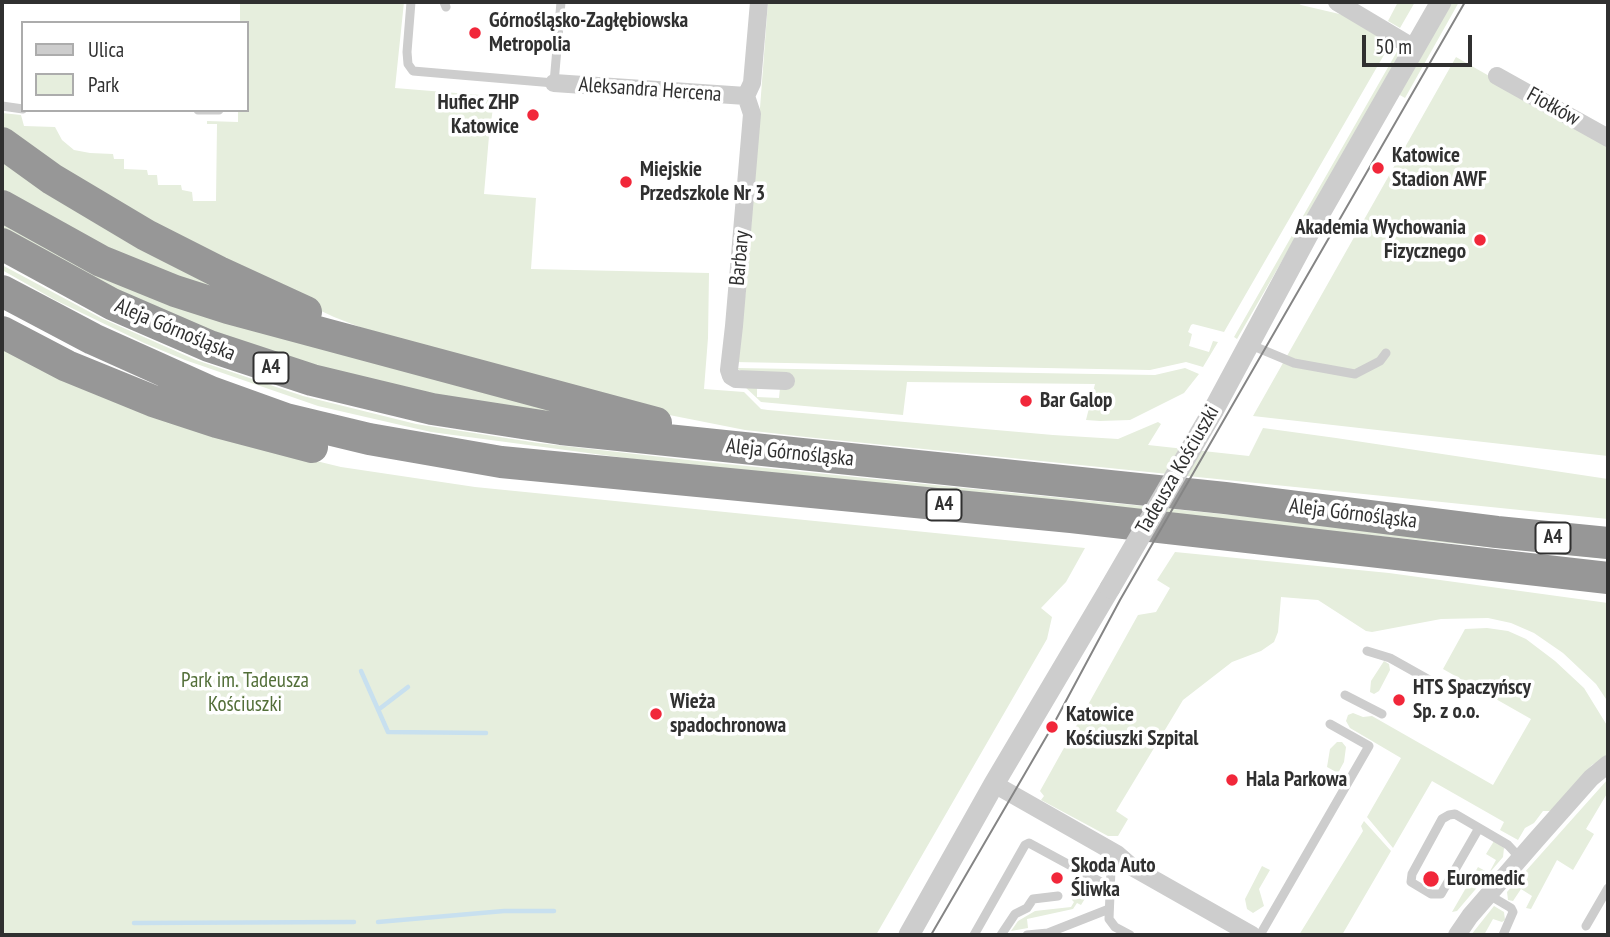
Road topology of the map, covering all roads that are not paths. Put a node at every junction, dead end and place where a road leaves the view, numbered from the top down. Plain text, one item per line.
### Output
1 (411, 2) edge
2 (561, 2) edge
3 (759, 2) edge
4 (1337, 2) edge
5 (1441, 2) edge
6 (1414, 48) junction
7 (1497, 76) dead end
8 (554, 83) junction
9 (746, 96) junction
10 (2, 106) edge
11 (21, 109) edge
12 (1608, 138) edge
13 (2, 143) edge
14 (2, 206) edge
15 (2, 244) edge
16 (2, 291) edge
17 (2, 332) edge
18 (1251, 345) junction
19 (393, 351) junction
20 (1386, 353) dead end
21 (786, 381) dead end
22 (755, 450) junction
23 (501, 462) junction
24 (1608, 543) edge
25 (1608, 578) edge
26 (1367, 651) dead end
27 (1431, 681) dead end
28 (1345, 695) dead end
29 (1382, 714) dead end
30 (1330, 724) dead end
31 (1608, 764) edge
32 (994, 784) junction
33 (1479, 828) junction
34 (1117, 854) junction
35 (1520, 858) junction
36 (1110, 887) junction
37 (1608, 888) edge
38 (1489, 895) junction
39 (1058, 896) dead end
40 (1109, 909) junction
41 (1586, 926) dead end
42 (1223, 928) edge
43 (909, 935) edge
44 (974, 935) edge
45 (1001, 935) edge
46 (1027, 935) edge
47 (1130, 935) edge
48 (1251, 935) edge
49 (1260, 935) edge
50 (1457, 935) edge
51 (1503, 935) edge

1 - 8 lane
2 - 8 lane
3 - 9 street, Barbary
4 - 6 street
5 - 6 street, Tadeusza Kościuszki
6 - 18 street, Tadeusza Kościuszki
7 - 12 street, Fiołków
8 - 9 street, Aleksandra Hercena
9 - 21 street, Barbary
10 - 11 lane
13 - 19 highway
14 - 19 highway
15 - 22 highway, Aleja Górnośląska / A4
16 - 23 highway, Aleja Górnośląska / A4
17 - 23 highway
18 - 20 lane
18 - 32 street, Tadeusza Kościuszki, bridge
19 - 22 highway
22 - 24 highway, Aleja Górnośląska / A4
23 - 25 highway, Aleja Górnośląska / A4
26 - 27 lane
28 - 29 lane
30 - 49 lane
31 - 35 street
32 - 34 street
32 - 43 street, Tadeusza Kościuszki
33 - 33 lane
33 - 35 lane
34 - 36 lane
34 - 42 street
35 - 38 street
36 - 40 lane
36 - 44 lane
37 - 41 lane
38 - 50 street
38 - 51 lane
39 - 45 lane
40 - 46 lane
40 - 47 lane
42 - 48 street

